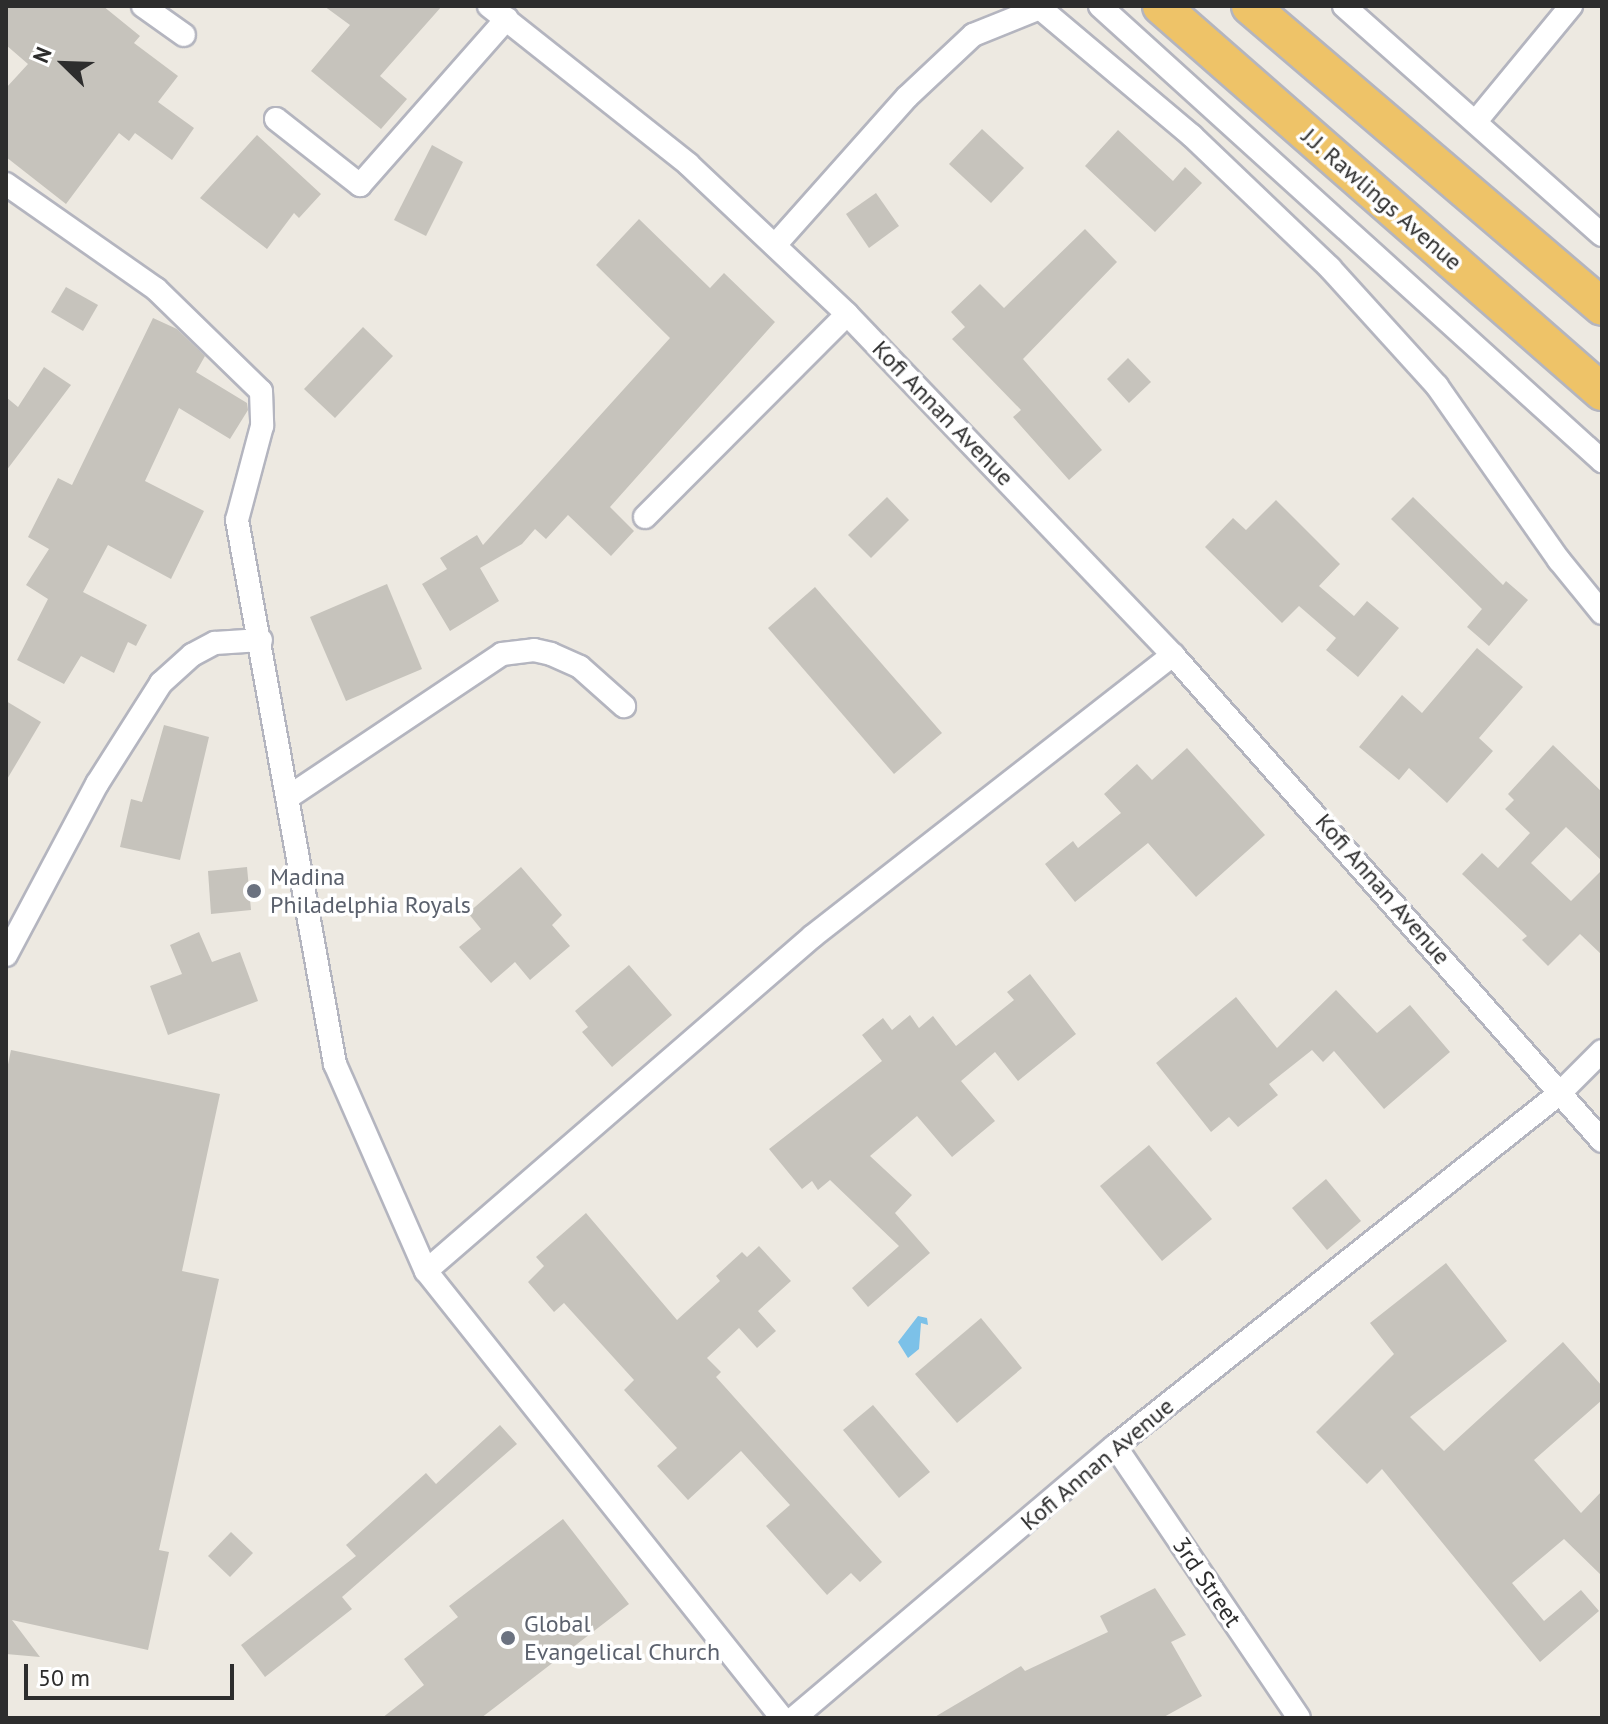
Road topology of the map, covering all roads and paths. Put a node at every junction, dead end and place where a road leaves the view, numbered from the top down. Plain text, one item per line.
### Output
1 (143, 6) edge
2 (1100, 6) edge
3 (1161, 6) edge
4 (1250, 6) edge
5 (1344, 6) edge
6 (1571, 6) edge
7 (1039, 7) edge
8 (498, 12) edge
9 (184, 35) dead end
10 (276, 119) dead end
11 (1477, 120) junction
12 (6, 184) edge
13 (1602, 235) edge
14 (776, 244) junction
15 (1602, 307) edge
16 (847, 314) junction
17 (1602, 392) edge
18 (1602, 461) edge
19 (645, 517) dead end
20 (1602, 613) edge
21 (261, 640) junction
22 (1173, 655) junction
23 (624, 706) dead end
24 (290, 796) junction
25 (6, 955) edge
26 (1602, 1051) edge
27 (1560, 1093) junction
28 (1602, 1141) edge
29 (426, 1271) junction
30 (1115, 1446) junction
31 (782, 1718) edge
32 (794, 1718) edge
33 (1299, 1718) edge

1 - 9 street
2 - 18 street
3 - 17 highway, J.J. Rawlings Avenue
4 - 15 highway
5 - 11 street
6 - 11 street
7 - 14 street
7 - 20 street
8 - 10 street
8 - 14 street, Kofi Annan Avenue
11 - 13 street
12 - 21 street
14 - 16 street, Kofi Annan Avenue
16 - 19 street
16 - 22 street, Kofi Annan Avenue
21 - 24 street
21 - 25 street
22 - 27 street, Kofi Annan Avenue
22 - 29 street
23 - 24 street
24 - 29 street
26 - 27 street
27 - 28 street
27 - 30 street, Kofi Annan Avenue
29 - 31 street
30 - 32 street, Kofi Annan Avenue
30 - 33 street, 3rd Street

